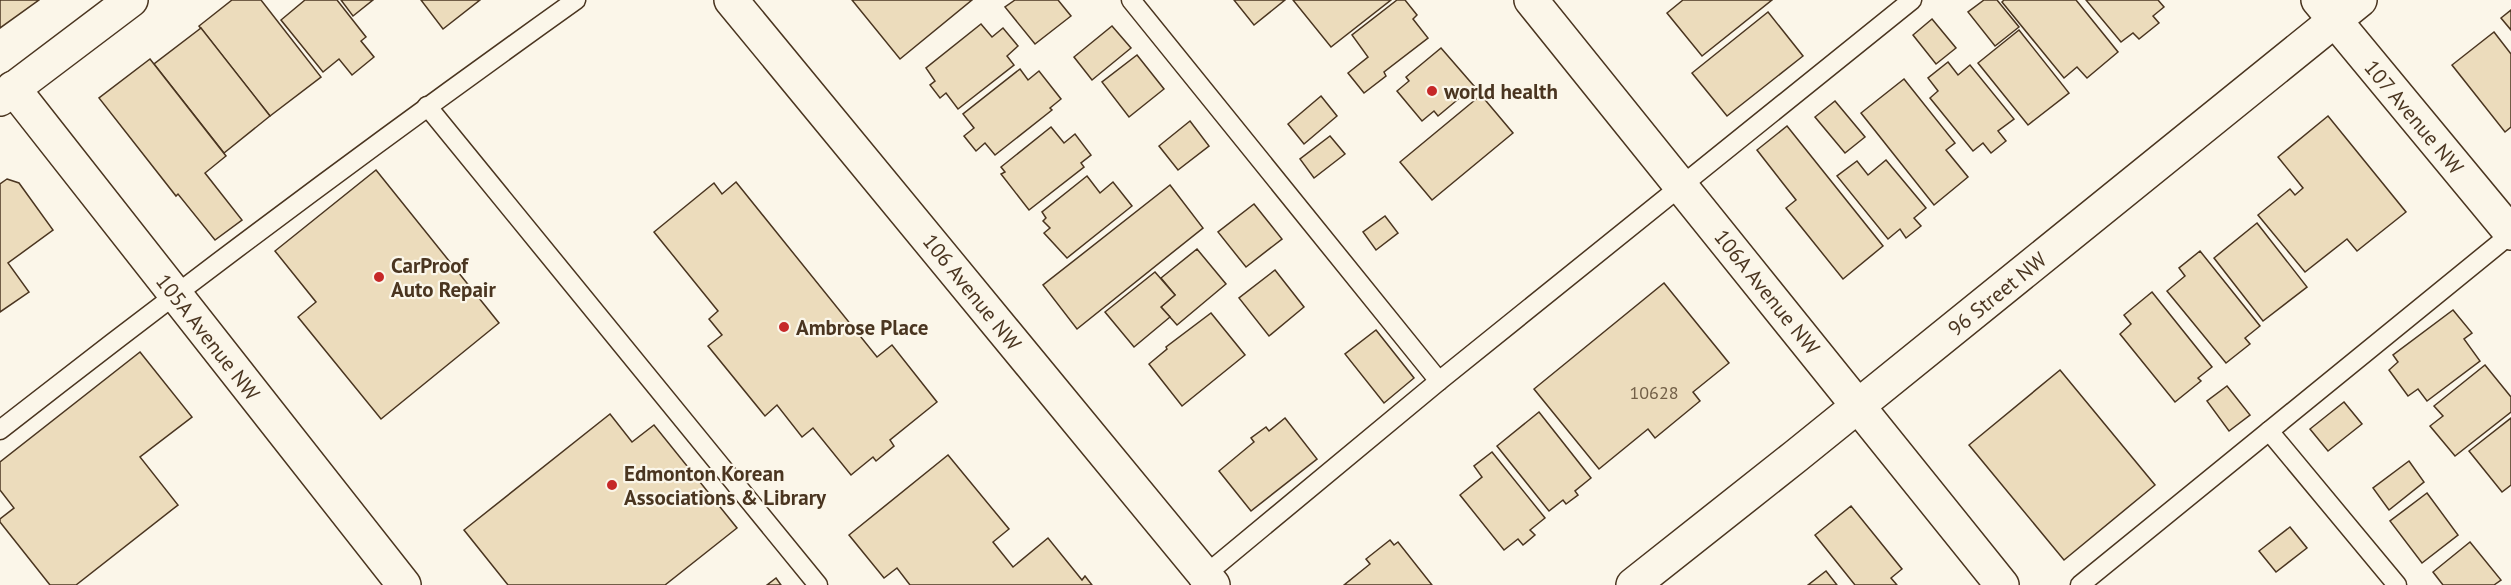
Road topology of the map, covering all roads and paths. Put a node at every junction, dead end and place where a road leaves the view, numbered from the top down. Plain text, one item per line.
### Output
1 (131, 0) edge
2 (576, 0) edge
3 (731, 0) edge
4 (1131, 0) edge
5 (1531, 0) edge
6 (1912, 0) edge
7 (2360, 0) edge
8 (2326, 10) edge
9 (7, 94) edge
10 (427, 106) junction
11 (1682, 187) junction
12 (2511, 234) edge
13 (174, 295) junction
14 (1439, 381) junction
15 (1858, 406) junction
16 (0, 430) edge
17 (2269, 431) junction
18 (1204, 582) edge
19 (404, 585) edge
20 (818, 585) edge
21 (1633, 585) edge
22 (2002, 585) edge
23 (2080, 585) edge
24 (2397, 585) edge

1 - 9 street
2 - 10 lane
3 - 18 street, 106 Avenue NW
4 - 14 lane
5 - 11 street, 106A Avenue NW
6 - 11 lane
7 - 8 street, 96 Street NW
8 - 12 street, 107 Avenue NW
8 - 15 street, 96 Street NW
9 - 13 street, 105A Avenue NW
10 - 13 lane
10 - 20 lane
11 - 14 lane
11 - 15 street, 106A Avenue NW
12 - 17 lane
13 - 16 lane
13 - 19 street, 105A Avenue NW
14 - 18 lane
15 - 21 street, 96 Street NW
15 - 22 street, 106A Avenue NW
17 - 23 lane
17 - 24 lane

